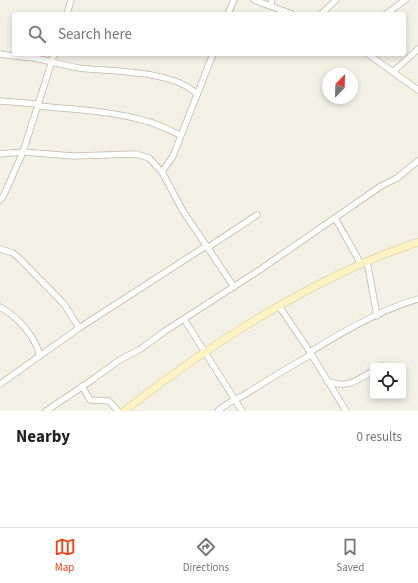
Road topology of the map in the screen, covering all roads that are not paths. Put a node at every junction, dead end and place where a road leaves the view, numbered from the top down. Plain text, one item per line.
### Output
1 (71, 0) edge
2 (234, 0) edge
3 (254, 0) edge
4 (336, 0) edge
5 (405, 0) edge
6 (271, 3) edge
7 (68, 12) edge
8 (229, 12) edge
9 (288, 12) edge
10 (323, 12) edge
11 (389, 12) edge
12 (418, 49) edge
13 (0, 54) edge
14 (12, 56) edge
15 (13, 56) edge
16 (54, 56) edge
17 (212, 56) edge
18 (371, 56) edge
19 (52, 62) junction
20 (393, 72) junction
21 (418, 90) edge
22 (197, 94) junction
23 (0, 101) edge
24 (38, 105) junction
25 (180, 135) junction
26 (23, 152) junction
27 (1, 154) edge
28 (418, 161) edge
29 (162, 172) junction
30 (0, 200) edge
31 (257, 215) dead end
32 (335, 218) junction
33 (418, 242) edge
34 (206, 247) junction
35 (0, 249) edge
36 (364, 262) junction
37 (234, 287) junction
38 (418, 299) edge
39 (279, 306) junction
40 (0, 307) edge
41 (376, 316) junction
42 (184, 319) junction
43 (79, 328) junction
44 (204, 352) junction
45 (310, 353) junction
46 (40, 356) junction
47 (370, 374) edge
48 (0, 376) edge
49 (2, 382) edge
50 (328, 382) junction
51 (82, 386) junction
52 (234, 399) junction
53 (46, 411) edge
54 (118, 411) edge
55 (124, 411) edge
56 (218, 411) edge
57 (242, 411) edge
58 (346, 411) edge

1 - 7 street
2 - 8 street
3 - 6 street
4 - 10 street
5 - 11 street
6 - 9 street
12 - 20 street
13 - 14 street
15 - 19 street
16 - 19 street
17 - 22 street
18 - 20 street
19 - 22 street
19 - 24 street
20 - 21 street
22 - 25 street
23 - 24 street
24 - 25 street
24 - 26 street
25 - 29 street
26 - 27 street
26 - 29 street
26 - 30 street
28 - 32 street
29 - 34 street
31 - 34 street
32 - 36 street
32 - 37 street
33 - 36 main road
34 - 37 street
34 - 43 street
35 - 43 street
36 - 39 main road
36 - 41 street
37 - 42 street
38 - 41 street
39 - 44 main road
39 - 45 street
40 - 46 street
41 - 45 street
42 - 44 street
42 - 51 street
43 - 46 street
44 - 52 street
44 - 55 main road
45 - 50 street
45 - 52 street
46 - 49 street
47 - 50 street
48 - 49 street
50 - 58 street
51 - 53 street
51 - 54 street
52 - 56 street
52 - 57 street

